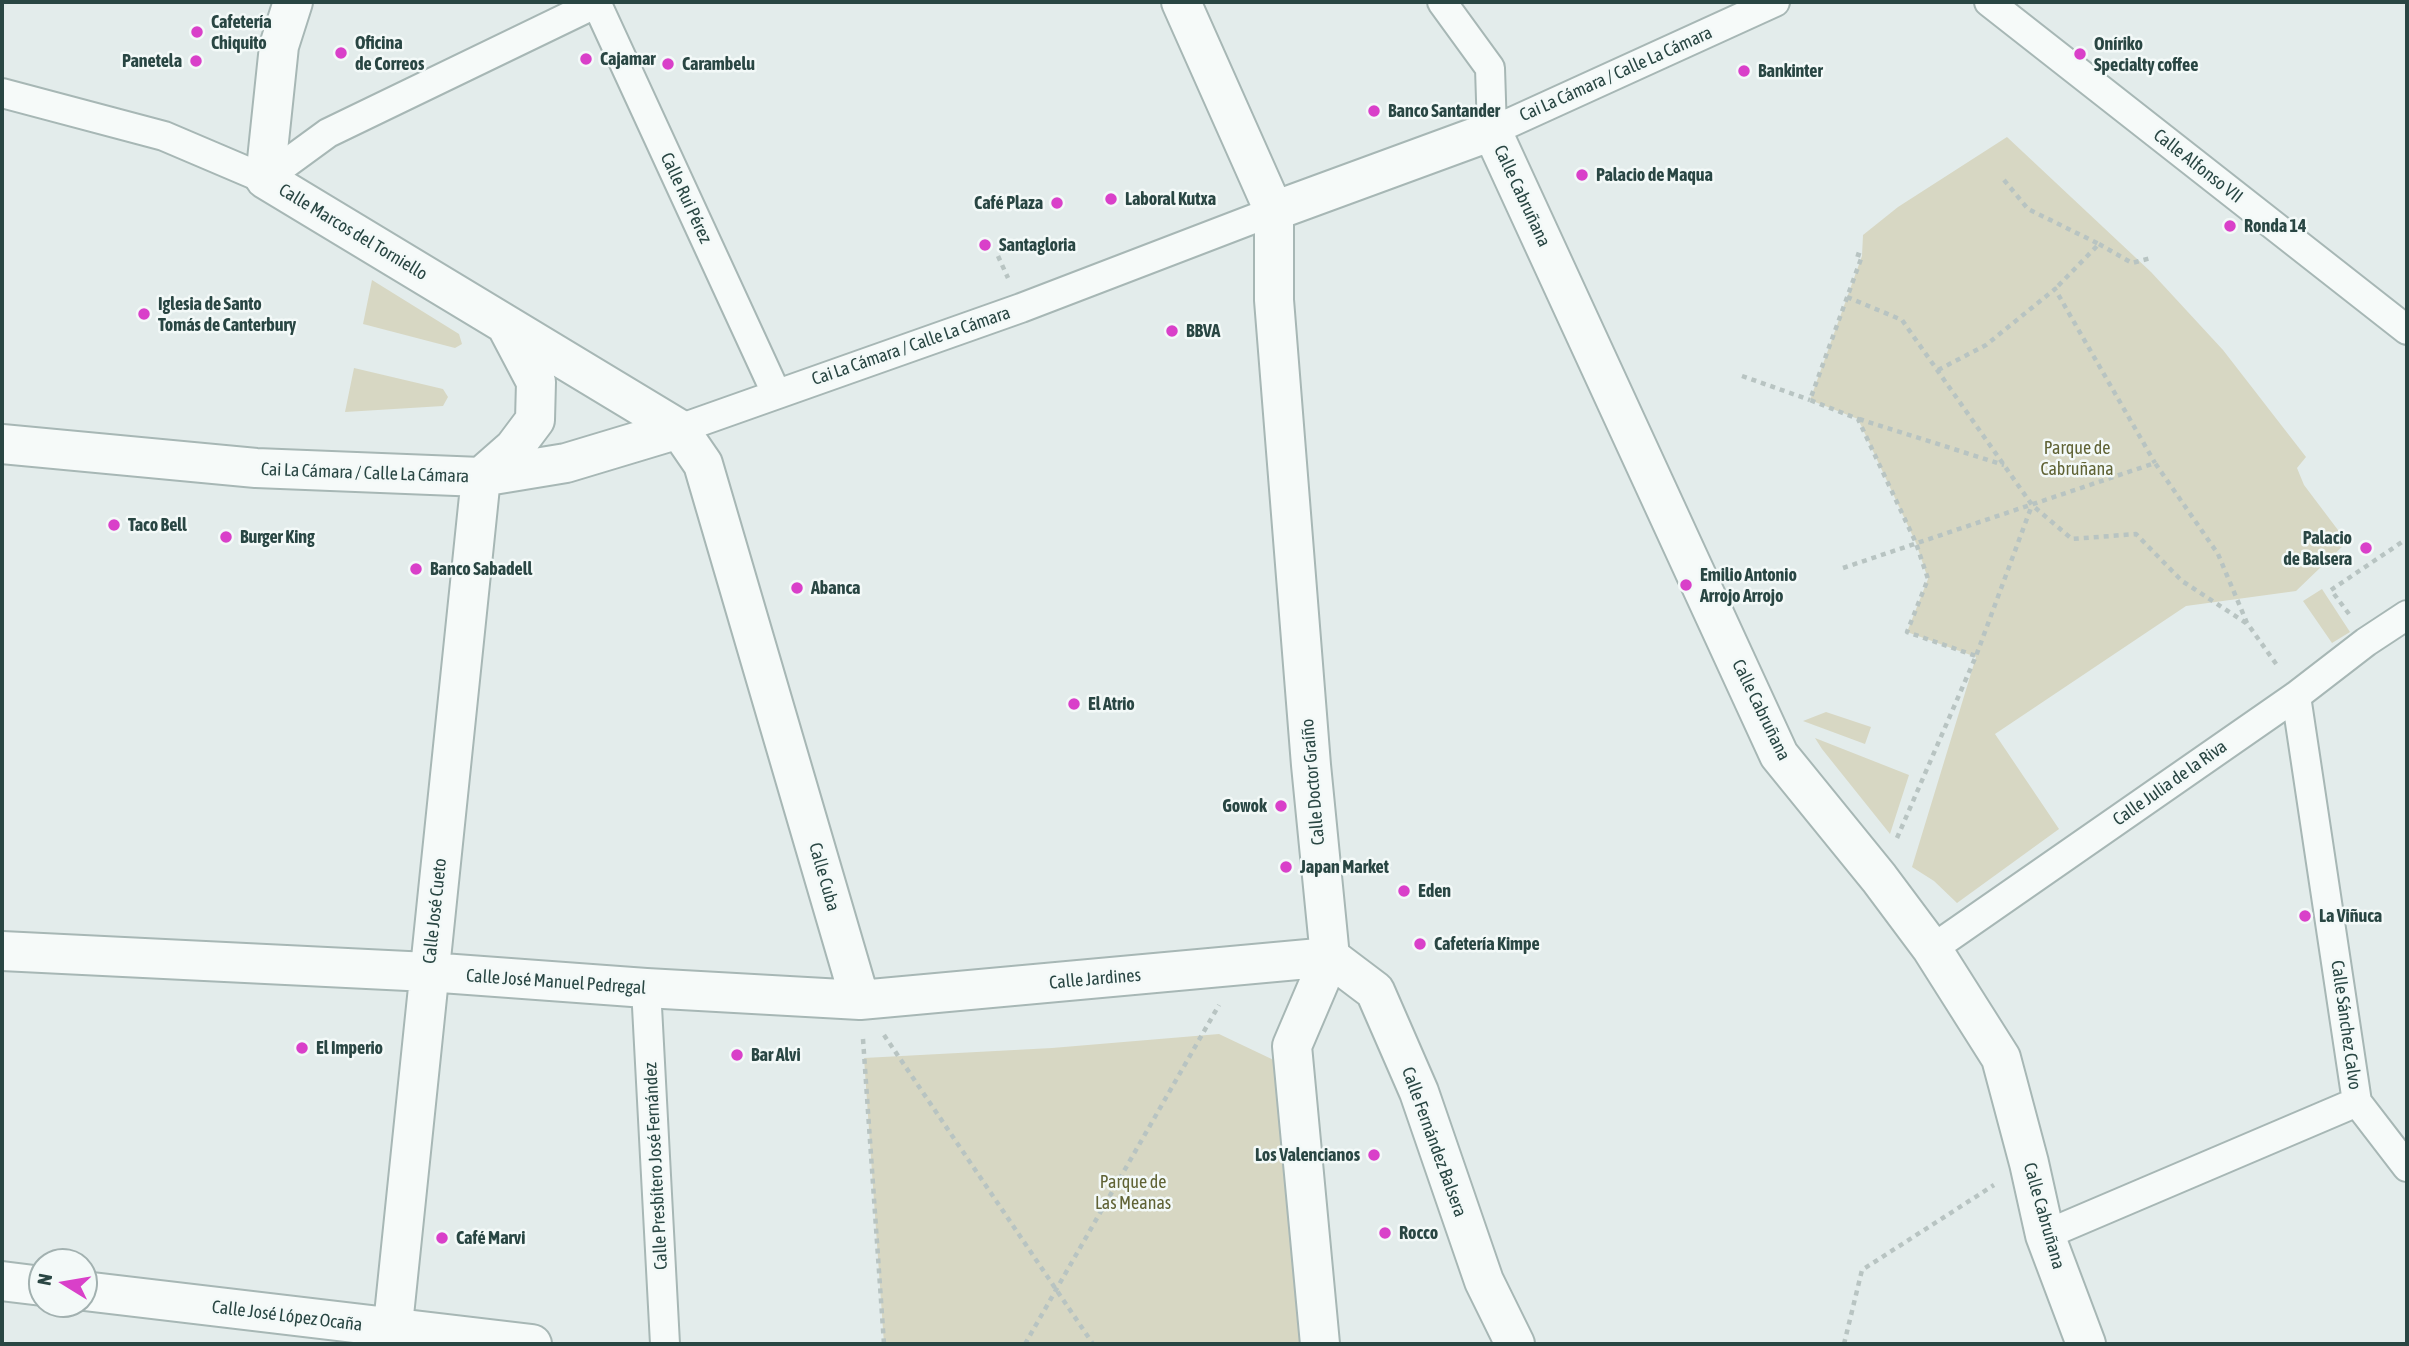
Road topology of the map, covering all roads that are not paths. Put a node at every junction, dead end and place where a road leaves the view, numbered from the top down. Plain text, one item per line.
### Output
1 (293, 2) edge
2 (597, 2) edge
3 (1181, 2) edge
4 (1442, 2) edge
5 (1775, 2) edge
6 (1989, 2) edge
7 (2, 93) edge
8 (1492, 131) junction
9 (265, 179) junction
10 (1274, 211) junction
11 (506, 325) junction
12 (2407, 330) edge
13 (776, 394) junction
14 (679, 429) junction
15 (2, 444) edge
16 (481, 477) junction
17 (2407, 615) edge
18 (2296, 696) junction
19 (1932, 949) junction
20 (2, 951) edge
21 (1330, 957) junction
22 (428, 972) junction
23 (646, 988) junction
24 (860, 1000) junction
25 (2357, 1102) junction
26 (2407, 1167) edge
27 (2045, 1235) junction
28 (2, 1281) edge
29 (28, 1284) edge
30 (98, 1293) edge
31 (392, 1336) edge
32 (532, 1344) edge
33 (665, 1344) edge
34 (1320, 1344) edge
35 (1514, 1344) edge
36 (2086, 1344) edge

1 - 9 street
2 - 9 street
2 - 13 street, Calle Rui Pérez
3 - 10 street
4 - 8 street
5 - 8 street, Cai La Cámara / Calle La Cámara
6 - 12 street, Calle Alfonso VII
7 - 9 street, Calle Marcos del Torniello
8 - 10 street, Cai La Cámara / Calle La Cámara
8 - 19 street, Calle Cabruñana
9 - 11 street, Calle Marcos del Torniello
10 - 13 street, Cai La Cámara / Calle La Cámara
10 - 21 street, Calle Doctor Graíño
11 - 14 street, Calle Marcos del Torniello
11 - 16 street
13 - 14 street, Cai La Cámara / Calle La Cámara
14 - 16 street, Cai La Cámara / Calle La Cámara
14 - 24 street, Calle Cuba
15 - 16 street, Cai La Cámara / Calle La Cámara
16 - 22 street, Calle José Cueto
17 - 18 street, Calle Julia de la Riva
18 - 19 street, Calle Julia de la Riva
18 - 25 street, Calle Sánchez Calvo
19 - 27 street, Calle Cabruñana
20 - 22 street, Calle José Manuel Pedregal
21 - 24 street, Calle Jardines
21 - 34 street, Calle Doctor Graíño
21 - 35 street, Calle Fernández Balsera
22 - 23 street, Calle José Manuel Pedregal
22 - 31 street, Calle José Cueto
23 - 24 street, Calle José Manuel Pedregal
23 - 33 street, Calle Presbítero José Fernández
25 - 26 street
25 - 27 street, Calle Sánchez Calvo
27 - 36 street, Calle Cabruñana
28 - 29 street
30 - 31 street, Calle José López Ocaña
31 - 32 street, Calle José López Ocaña

